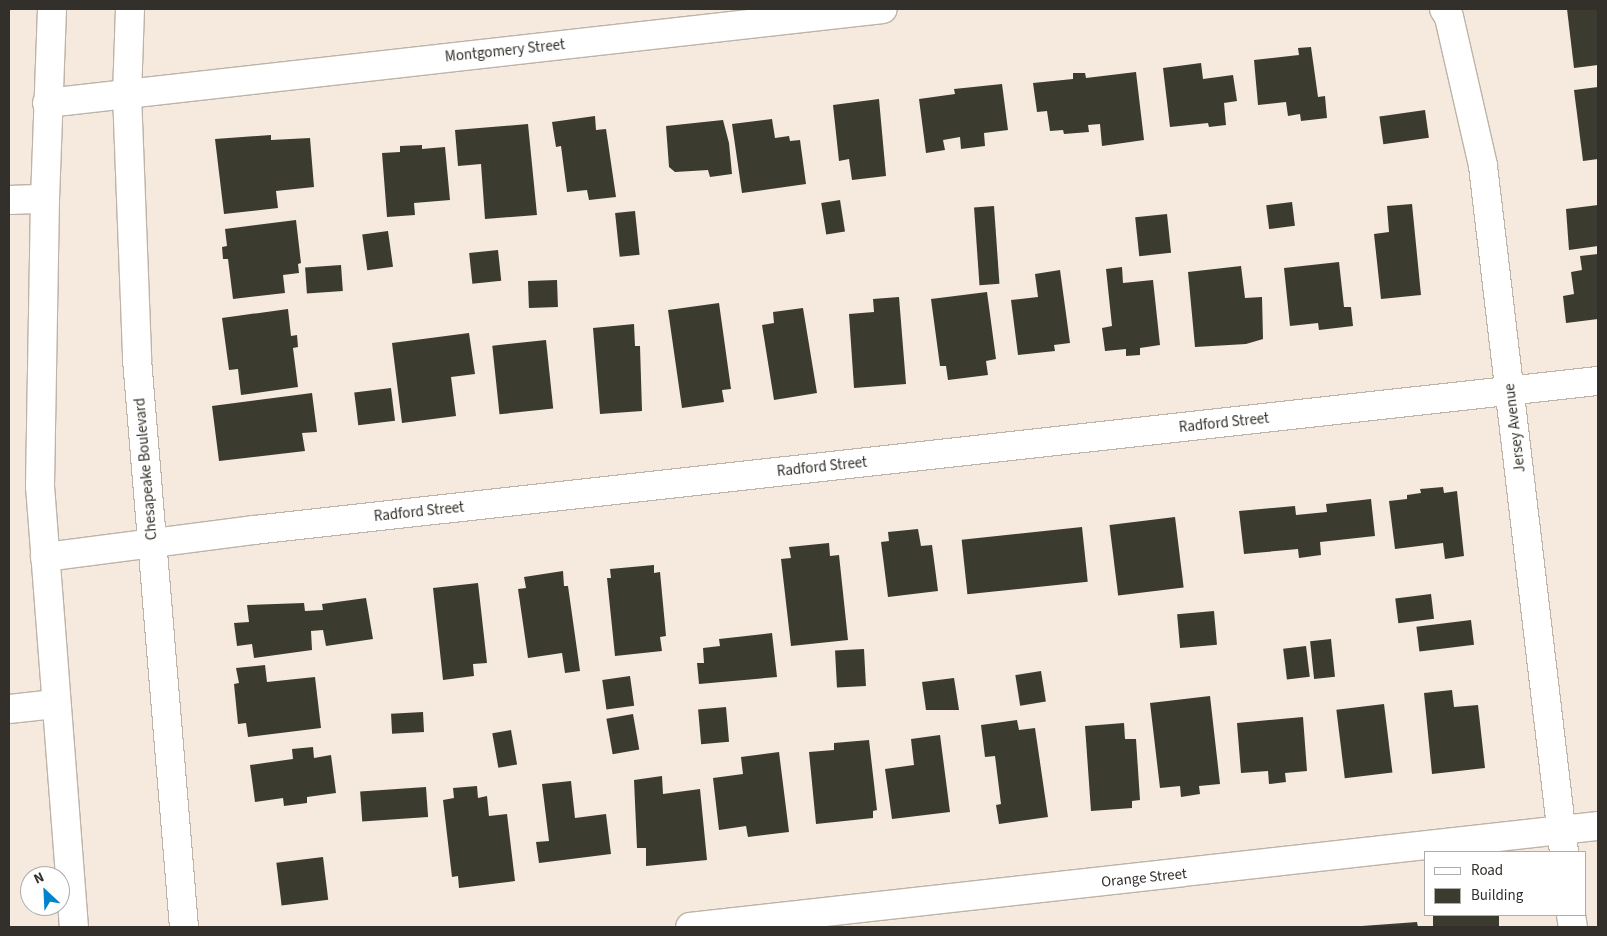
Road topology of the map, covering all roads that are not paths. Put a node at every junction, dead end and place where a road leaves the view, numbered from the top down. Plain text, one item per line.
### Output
1 (52, 9) edge
2 (130, 9) edge
3 (883, 9) edge
4 (1444, 9) edge
5 (127, 94) junction
6 (47, 102) junction
7 (45, 199) junction
8 (9, 200) edge
9 (1598, 381) edge
10 (1510, 392) junction
11 (152, 544) junction
12 (45, 557) junction
13 (55, 704) junction
14 (9, 709) edge
15 (1598, 826) edge
16 (1563, 841) edge
17 (1461, 851) edge
18 (1424, 855) edge
19 (74, 927) edge
20 (184, 927) edge
21 (690, 927) edge

1 - 6 street
2 - 5 street, Chesapeake Boulevard
3 - 5 street, Montgomery Street
4 - 10 street, Jersey Avenue
5 - 6 street, Montgomery Street
5 - 11 street, Chesapeake Boulevard
6 - 7 street
7 - 8 street
7 - 12 street
9 - 10 street, Radford Street
10 - 11 street, Radford Street
10 - 16 street, Jersey Avenue
11 - 12 street, Radford Street
11 - 20 street, Chesapeake Boulevard
12 - 13 street
13 - 14 street
13 - 19 street
15 - 16 street, Orange Street
16 - 17 street, Orange Street
18 - 21 street, Orange Street

